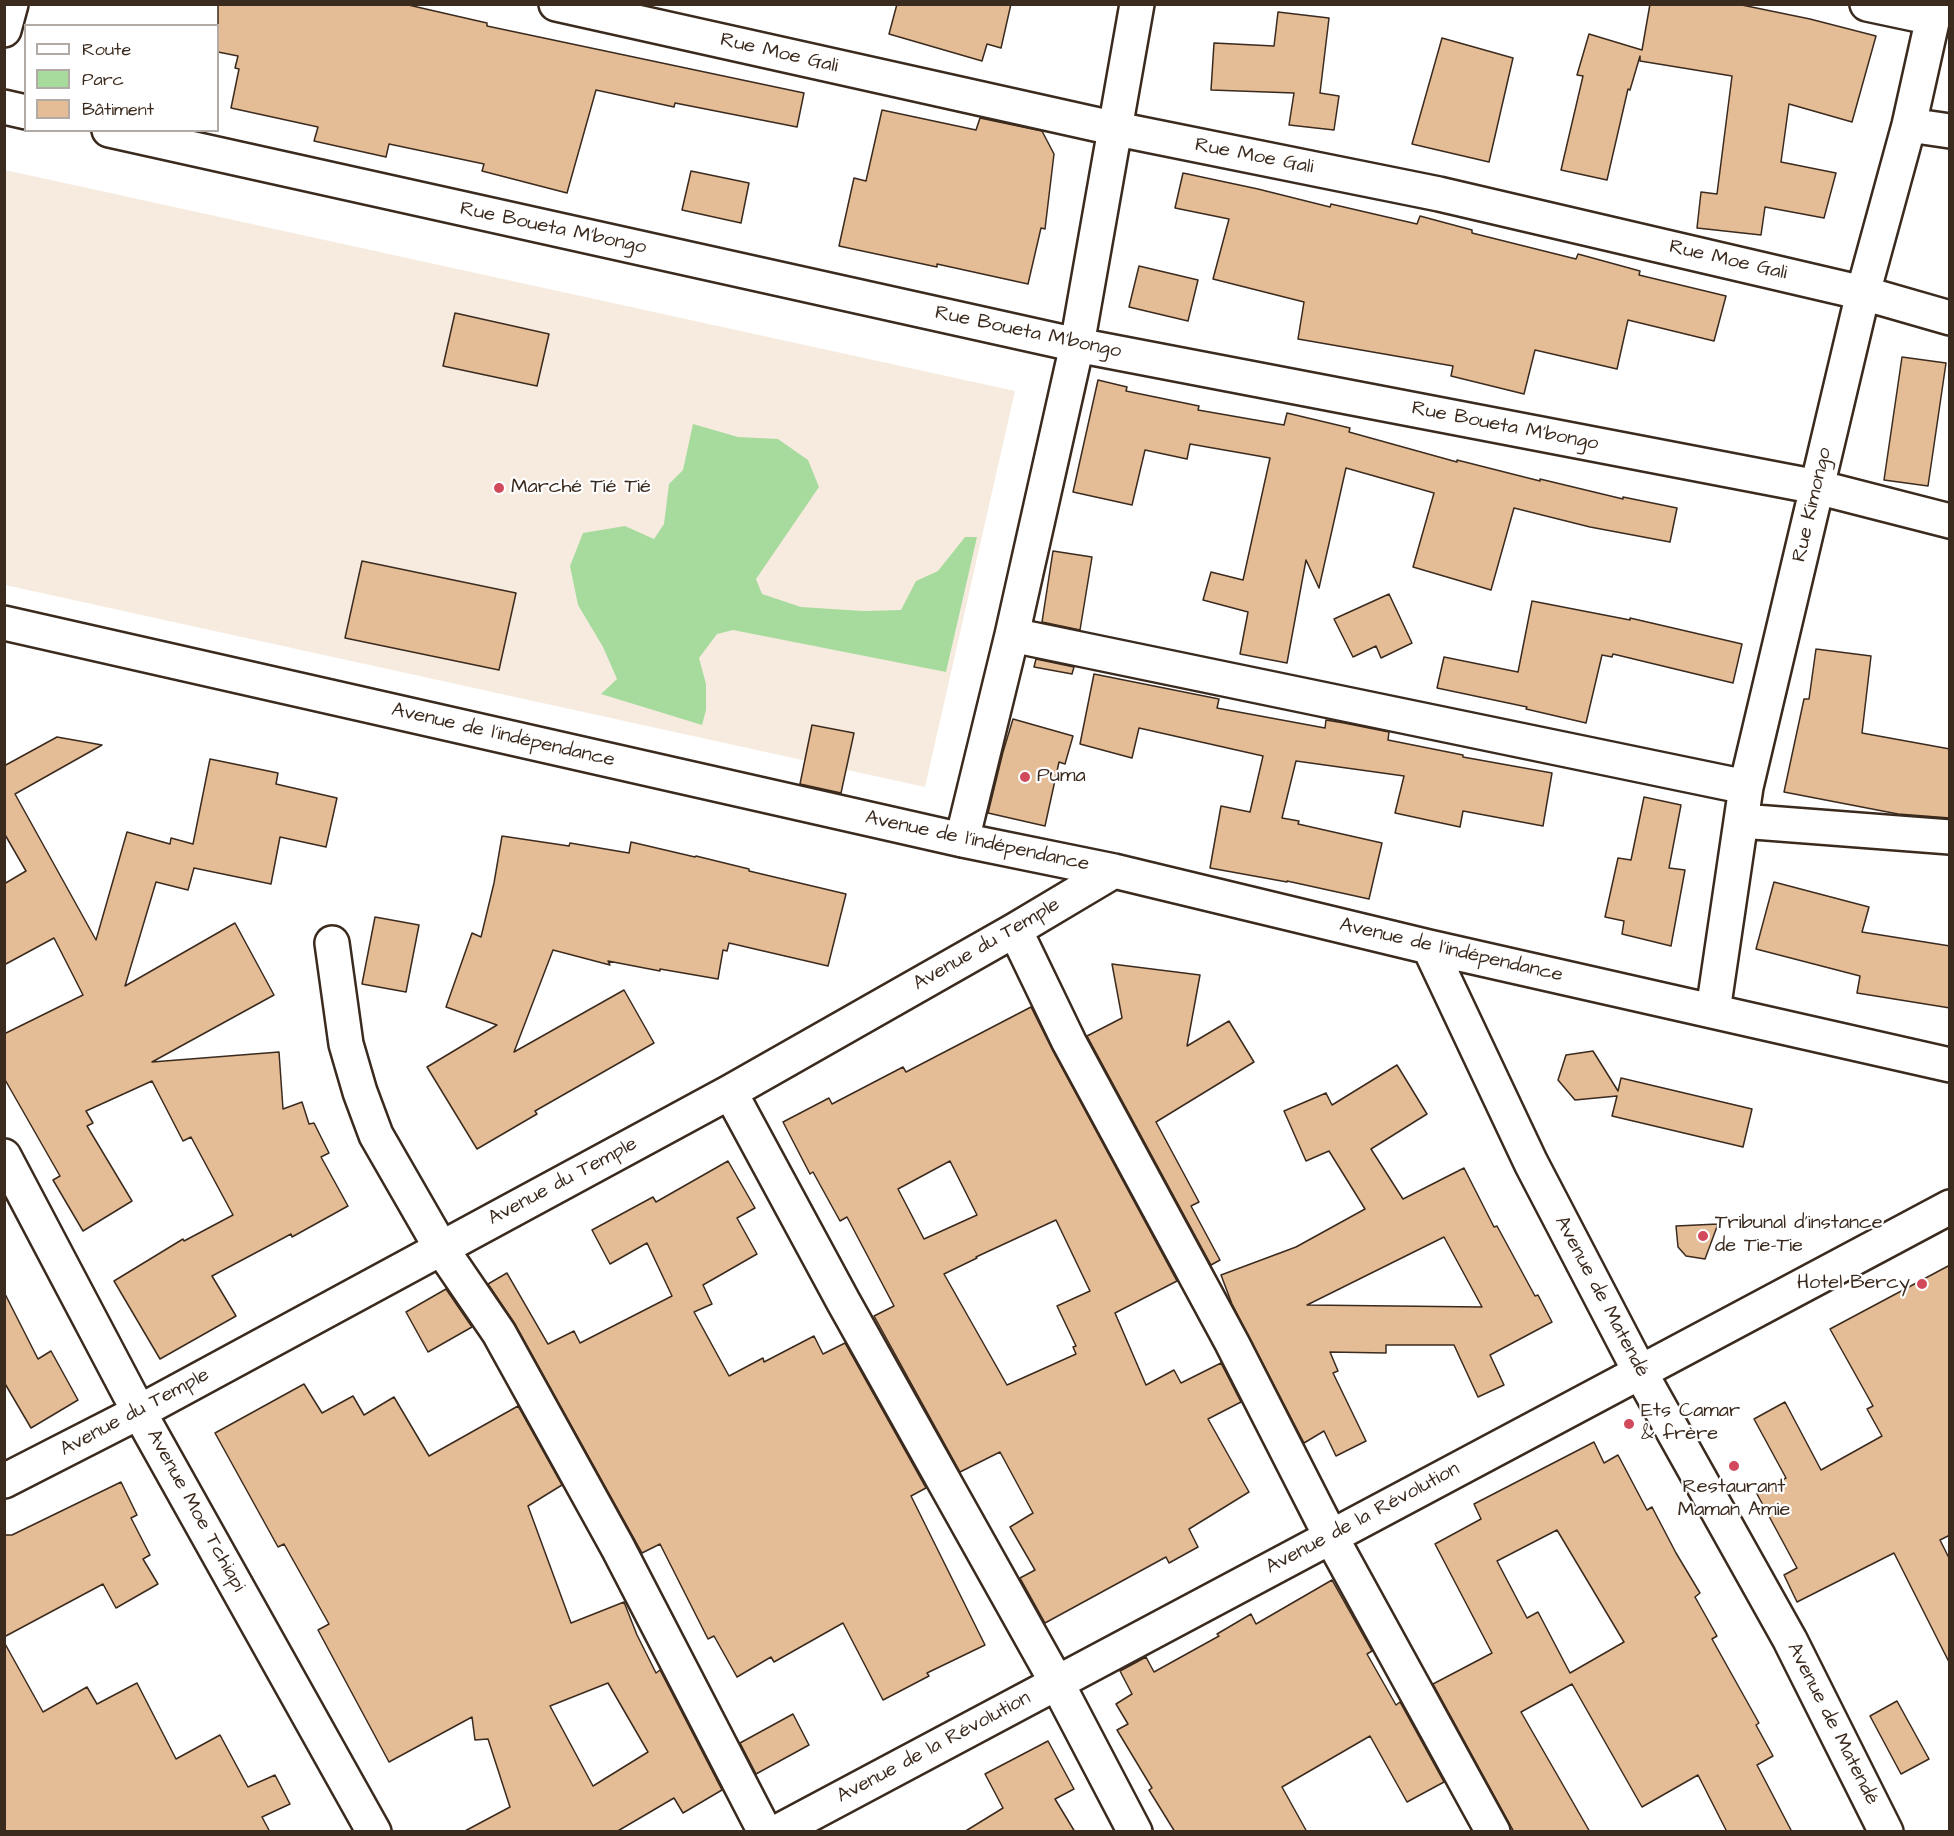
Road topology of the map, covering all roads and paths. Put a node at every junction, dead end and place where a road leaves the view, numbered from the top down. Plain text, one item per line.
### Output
1 (11, 4) edge
2 (556, 4) edge
3 (1137, 4) edge
4 (1867, 4) edge
5 (1934, 11) edge
6 (4, 30) edge
7 (4, 107) edge
8 (24, 112) edge
9 (1909, 125) junction
10 (1117, 129) junction
11 (1950, 131) edge
12 (118, 132) edge
13 (1863, 293) junction
14 (1950, 318) edge
15 (1077, 345) junction
16 (1817, 487) junction
17 (1950, 520) edge
18 (4, 623) edge
19 (1012, 635) junction
20 (1746, 787) junction
21 (1741, 821) junction
22 (1950, 837) edge
23 (962, 840) junction
24 (1114, 871) junction
25 (1015, 930) junction
26 (332, 943) dead end
27 (1429, 947) junction
28 (1713, 1011) junction
29 (1950, 1065) edge
30 (730, 1092) junction
31 (4, 1156) edge
32 (1949, 1208) edge
33 (441, 1248) junction
34 (1640, 1372) junction
35 (139, 1412) junction
36 (4, 1481) edge
37 (1331, 1537) junction
38 (1057, 1683) junction
39 (374, 1832) edge
40 (765, 1832) edge
41 (777, 1832) edge
42 (1135, 1832) edge
43 (1493, 1832) edge
44 (1886, 1832) edge

1 - 6 street
2 - 10 street, Rue Moe Gali
3 - 10 street
4 - 5 street
5 - 9 street, Rue Kimongo
7 - 8 street
9 - 11 street
9 - 13 street, Rue Kimongo
10 - 13 street, Rue Moe Gali
10 - 15 street
12 - 15 street, Rue Boueta M'bongo
13 - 14 street, Rue Moe Gali
13 - 16 street, Rue Kimongo
15 - 16 street, Rue Boueta M'bongo
15 - 19 street
16 - 17 street, Rue Boueta M'bongo
16 - 20 street, Rue Kimongo
18 - 23 street, Avenue de l'indépendance
19 - 20 street
19 - 23 street
20 - 21 street, Rue Kimongo
21 - 22 street
21 - 28 street, Rue Kimongo
23 - 24 street, Avenue de l'indépendance
24 - 25 street, Avenue du Temple
24 - 27 street, Avenue de l'indépendance
25 - 30 street, Avenue du Temple
25 - 37 street
26 - 33 street
27 - 28 street, Avenue de l'indépendance
27 - 34 street, Avenue de Matendé
28 - 29 street, Avenue de l'indépendance
30 - 33 street, Avenue du Temple
30 - 38 street
31 - 35 street, Avenue Moe Tchiapi
32 - 34 street, Avenue de la Révolution
33 - 35 street, Avenue du Temple
33 - 40 street
34 - 37 street, Avenue de la Révolution
34 - 44 street, Avenue de Matendé
35 - 36 street, Avenue du Temple
35 - 39 street, Avenue Moe Tchiapi
37 - 38 street, Avenue de la Révolution
37 - 43 street
38 - 41 street, Avenue de la Révolution
38 - 42 street

